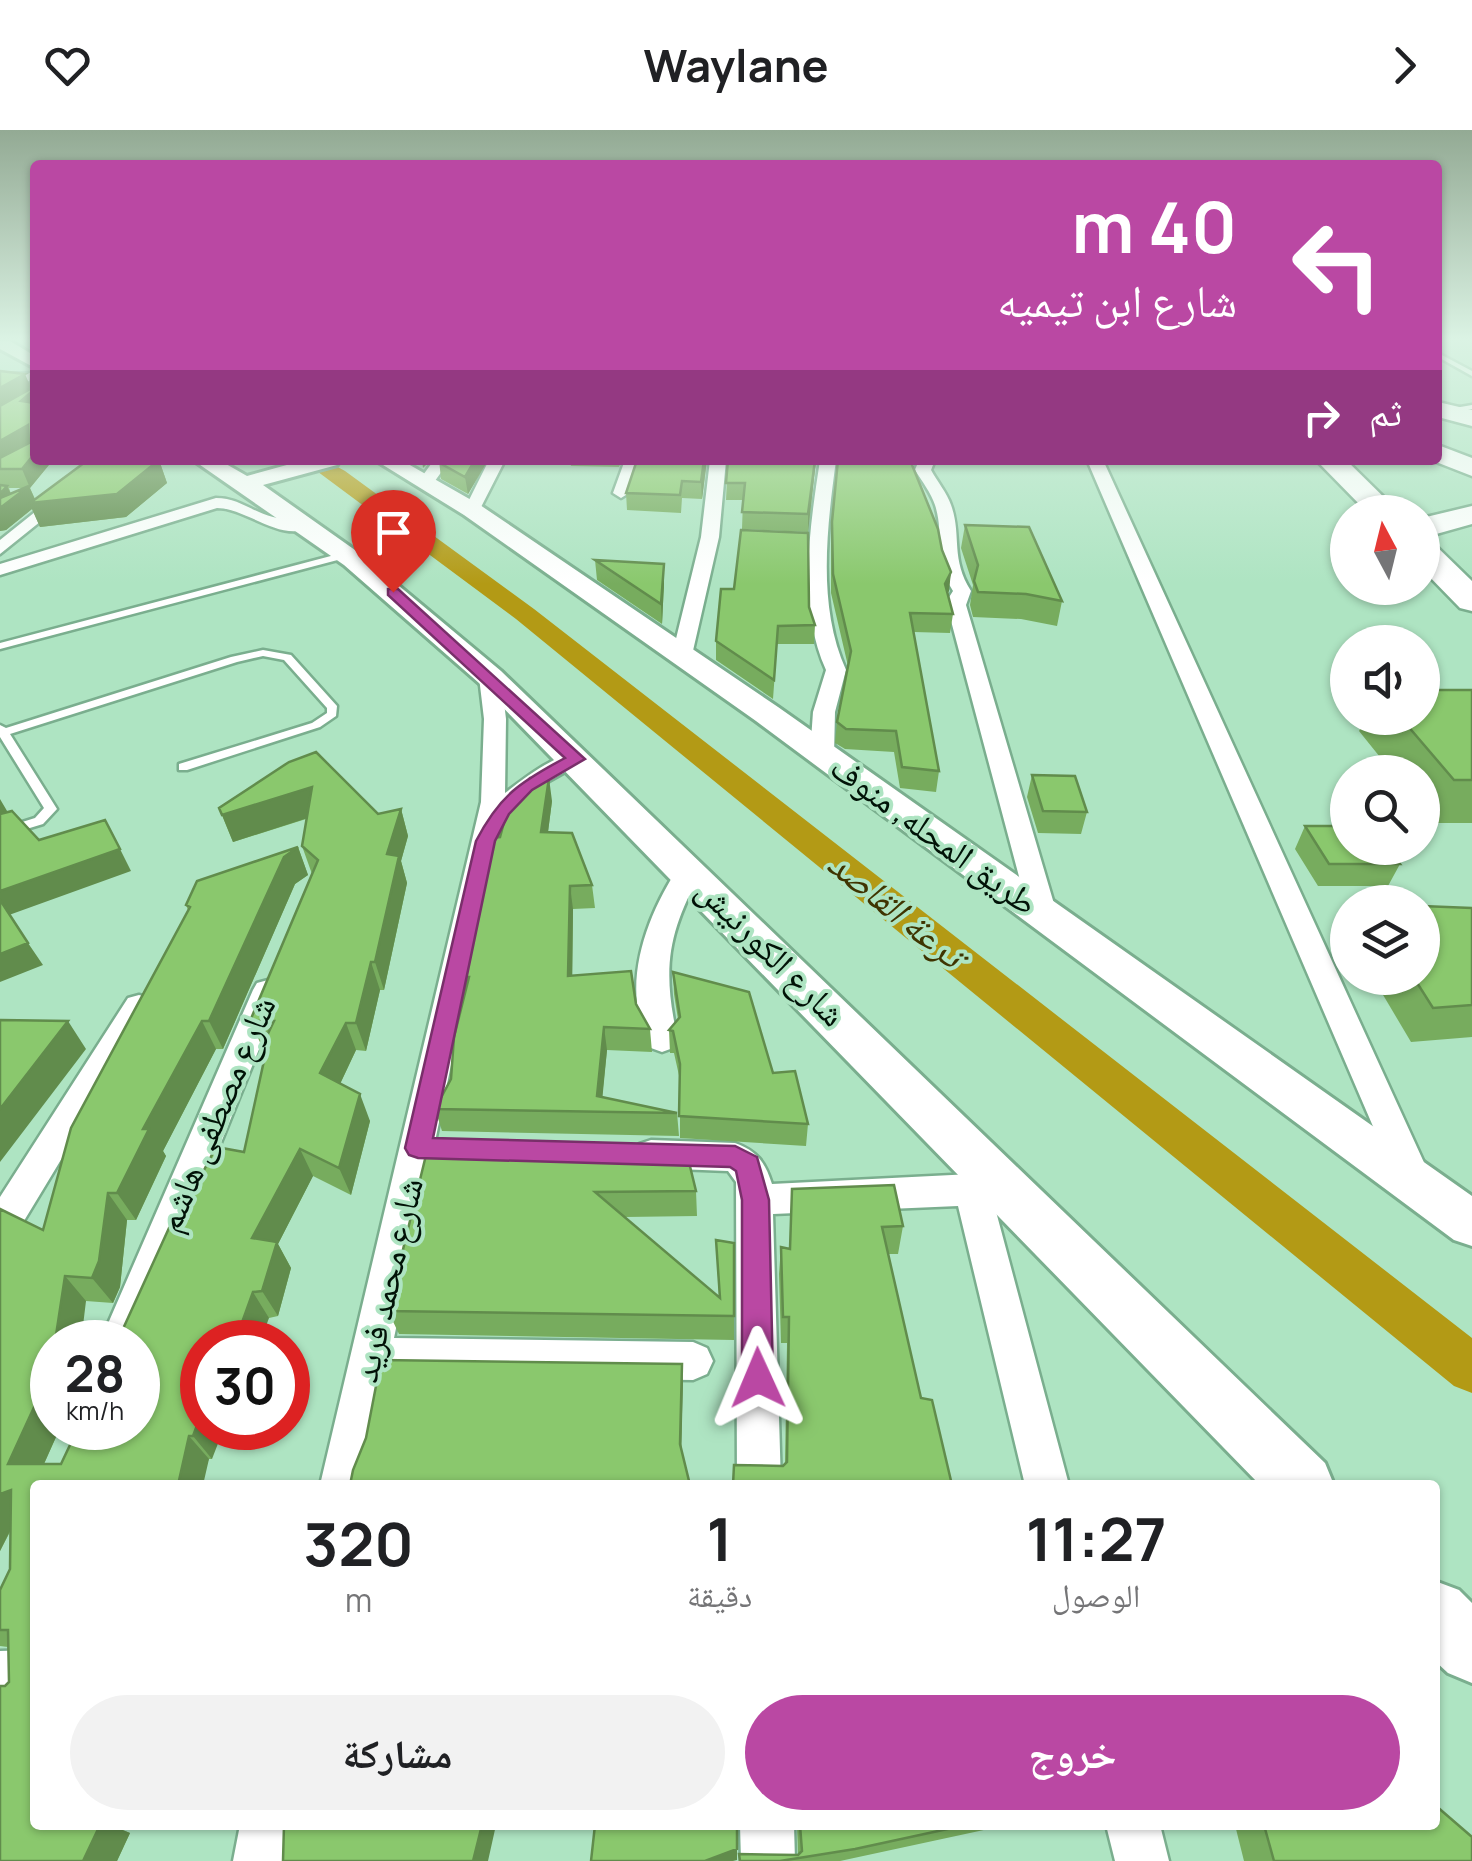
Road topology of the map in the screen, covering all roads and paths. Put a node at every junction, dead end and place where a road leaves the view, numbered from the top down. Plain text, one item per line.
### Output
1 (1443, 422) edge
2 (1472, 452) edge
3 (1442, 454) edge
4 (104, 465) edge
5 (213, 465) edge
6 (311, 465) edge
7 (408, 465) edge
8 (494, 465) edge
9 (631, 465) edge
10 (718, 465) edge
11 (827, 465) edge
12 (925, 465) edge
13 (1097, 465) edge
14 (1335, 465) edge
15 (1472, 468) edge
16 (434, 471) edge
17 (246, 483) junction
18 (621, 493) dead end
19 (1366, 495) edge
20 (32, 496) edge
21 (64, 496) junction
22 (472, 510) junction
23 (1472, 515) edge
24 (1440, 521) edge
25 (306, 525) junction
26 (0, 549) edge
27 (346, 555) junction
28 (0, 558) edge
29 (1440, 569) edge
30 (0, 570) edge
31 (1472, 602) edge
32 (0, 646) edge
33 (682, 655) junction
34 (490, 677) junction
35 (1, 730) edge
36 (822, 754) junction
37 (576, 759) junction
38 (182, 767) dead end
39 (0, 834) edge
40 (486, 841) junction
41 (689, 871) junction
42 (1043, 914) junction
43 (281, 959) edge
44 (152, 986) edge
45 (662, 1040) dead end
46 (418, 1148) junction
47 (457, 1149) edge
48 (616, 1154) edge
49 (1416, 1183) junction
50 (991, 1190) junction
51 (756, 1200) junction
52 (1472, 1224) edge
53 (0, 1228) edge
54 (129, 1320) edge
55 (372, 1357) junction
56 (694, 1361) dead end
57 (343, 1480) edge
58 (759, 1480) edge
59 (1046, 1480) edge
60 (1299, 1480) edge
61 (1440, 1619) edge
62 (1472, 1649) edge
63 (30, 1674) edge
64 (0, 1676) edge
65 (266, 1830) edge
66 (767, 1830) edge
67 (1134, 1830) edge
68 (260, 1861) edge
69 (768, 1861) edge
70 (1142, 1861) edge

1 - 2 highway
3 - 15 highway
4 - 21 street
5 - 17 main road, شارع الكورنيش
6 - 17 main road
7 - 16 main road, طريق المحله, منوف
8 - 22 street
9 - 18 street
10 - 33 street
11 - 36 street
12 - 42 street
13 - 49 street
14 - 19 highway
16 - 22 main road, طريق المحله, منوف
17 - 25 main road, شارع الكورنيش
17 - 28 street
20 - 21 street
21 - 26 street
22 - 33 main road, طريق المحله, منوف
23 - 24 highway
25 - 27 main road, شارع الكورنيش
25 - 30 street
27 - 32 lane
27 - 34 main road, شارع الكورنيش
29 - 31 highway
33 - 36 main road, طريق المحله, منوف
34 - 37 main road, شارع الكورنيش
34 - 40 street, شارع محمد فريد
35 - 38 lane
35 - 39 lane
36 - 42 main road, طريق المحله, منوف
37 - 40 street, شارع محمد فريد
37 - 41 main road, شارع الكورنيش
40 - 46 street, شارع محمد فريد
41 - 45 street
41 - 50 main road, شارع الكورنيش
42 - 49 main road, طريق المحله, منوف
43 - 54 street, شارع مصطفى هاشم
44 - 53 street
46 - 47 street
46 - 55 street, شارع محمد فريد
48 - 51 street
49 - 52 main road, طريق المحله, منوف
50 - 51 street
50 - 59 street
50 - 60 main road, شارع الكورنيش
51 - 58 street
55 - 56 street
55 - 57 street, شارع محمد فريد
61 - 62 main road
63 - 64 street
65 - 68 street
66 - 69 street
67 - 70 street

